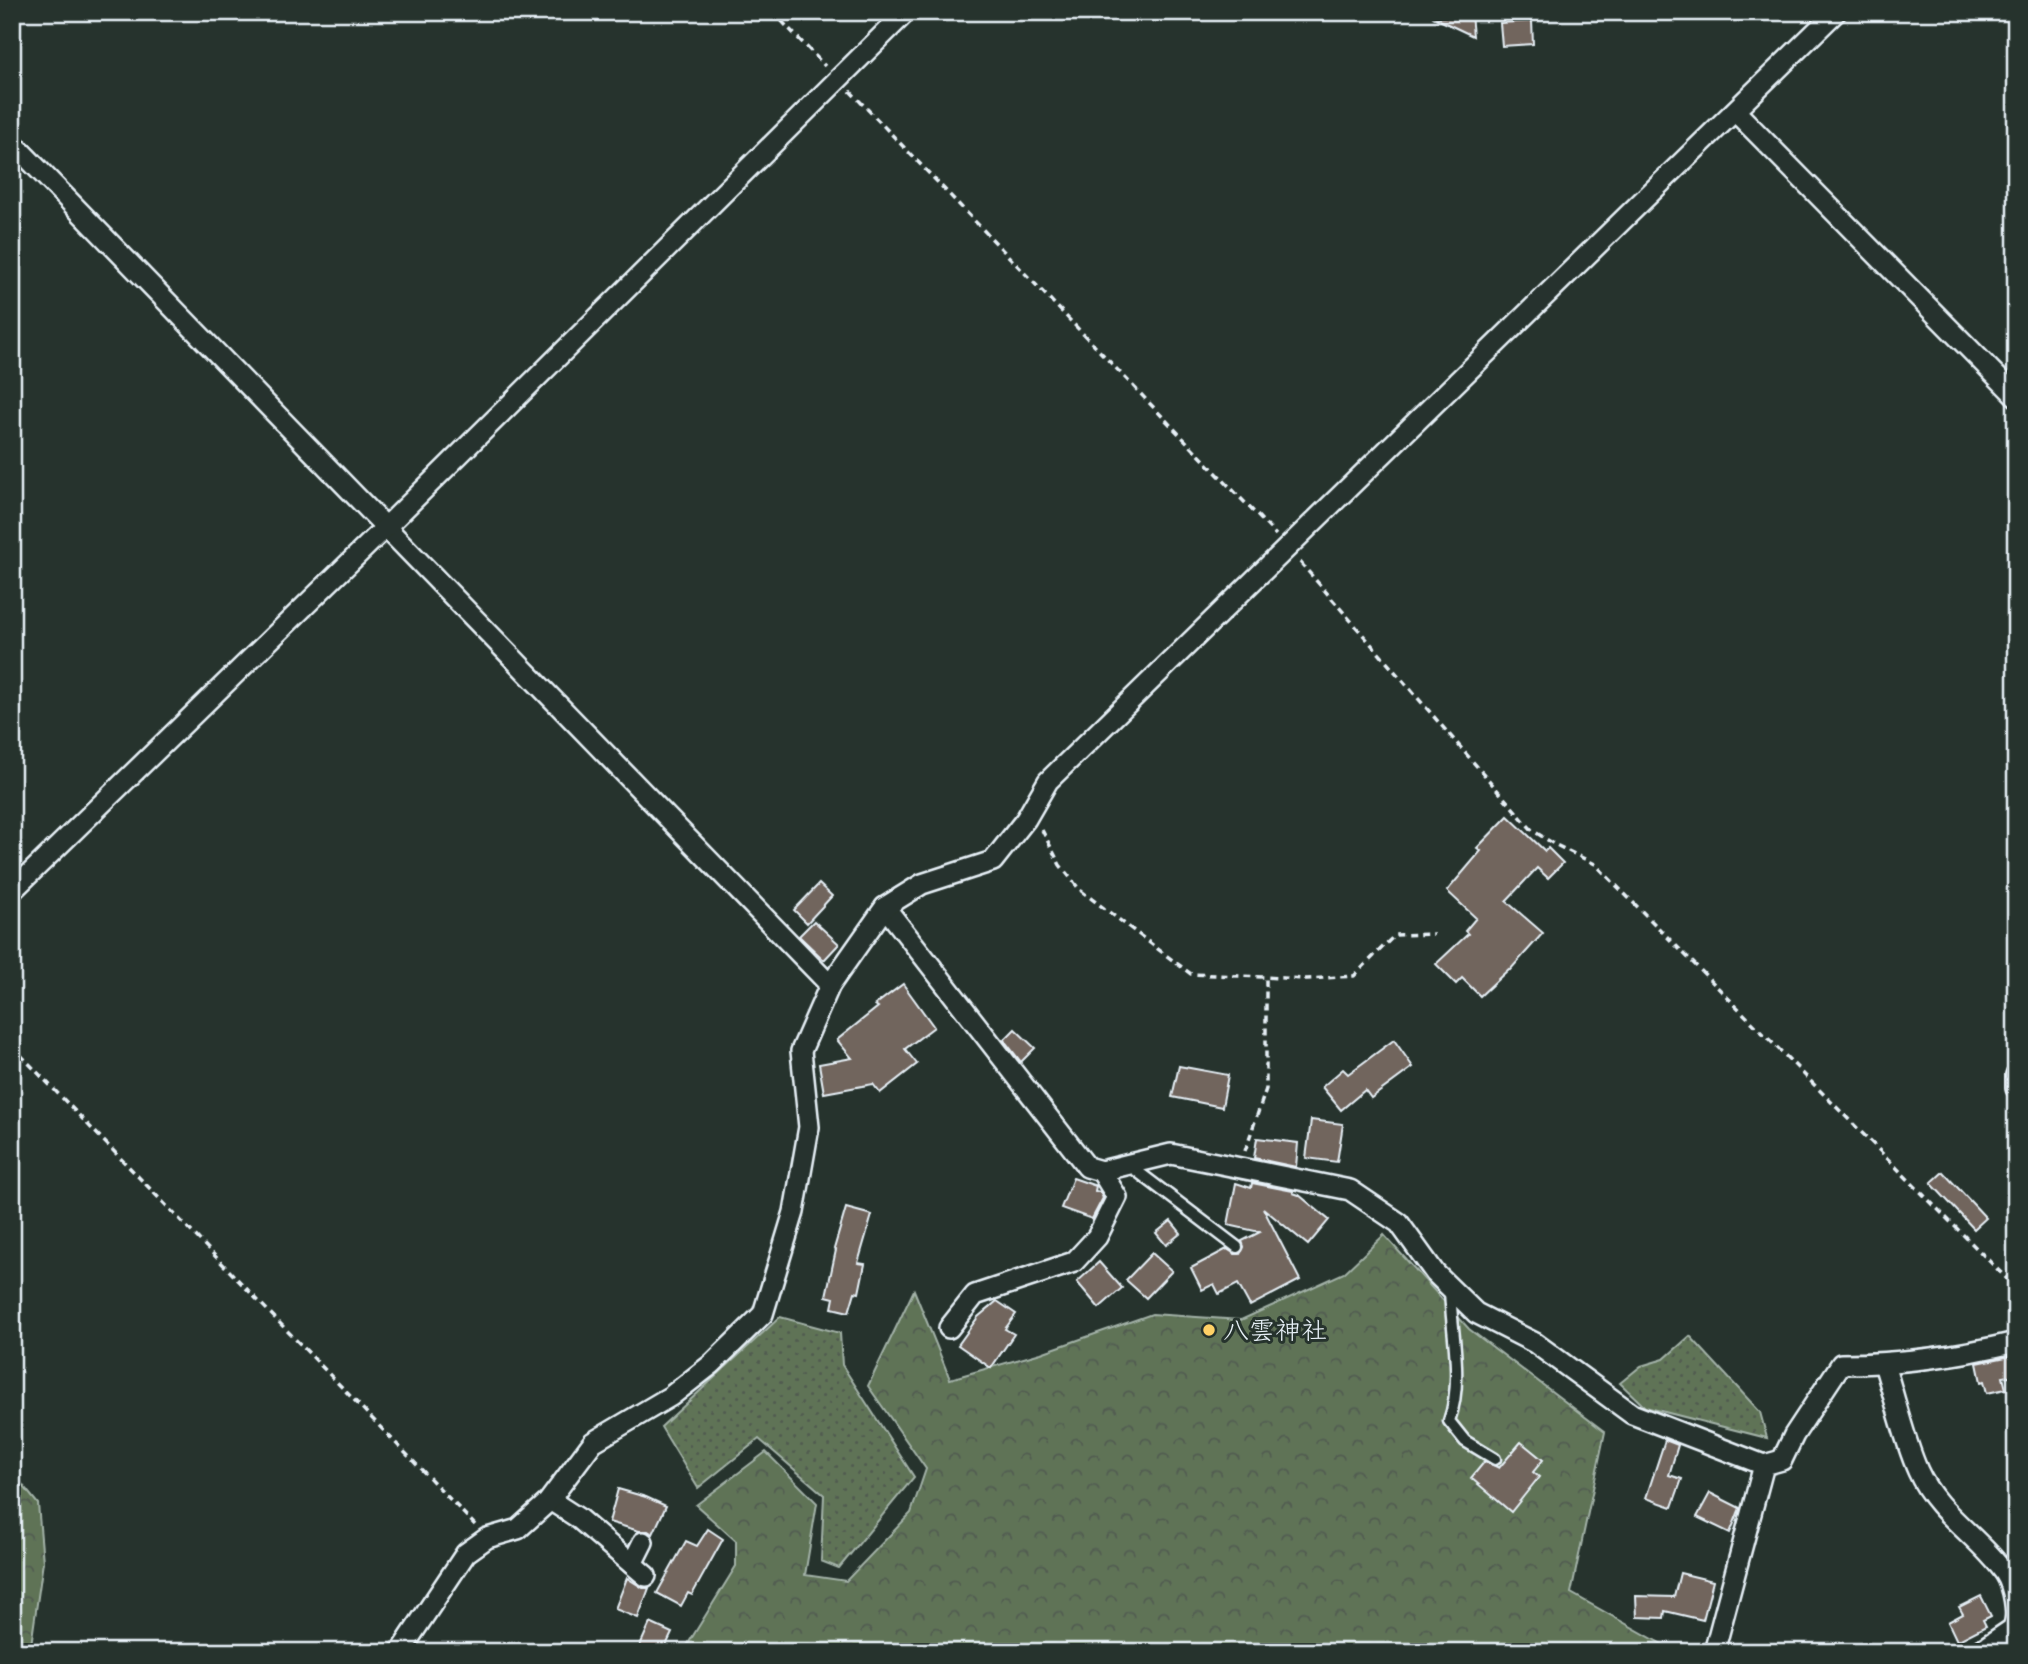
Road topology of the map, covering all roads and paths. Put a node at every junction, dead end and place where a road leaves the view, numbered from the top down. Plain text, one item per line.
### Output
1 (773, 12) edge
2 (906, 12) edge
3 (1836, 12) edge
4 (838, 79) junction
5 (1735, 111) junction
6 (12, 142) edge
7 (2016, 396) edge
8 (385, 528) junction
9 (1288, 548) junction
10 (1037, 800) junction
11 (12, 891) edge
12 (885, 907) junction
13 (1434, 934) dead end
14 (1266, 978) junction
15 (830, 985) junction
16 (12, 1046) edge
17 (2016, 1074) edge
18 (2016, 1088) edge
19 (1128, 1164) junction
20 (1240, 1167) junction
21 (1101, 1171) junction
22 (1237, 1247) dead end
23 (1450, 1288) junction
24 (2016, 1288) edge
25 (949, 1328) dead end
26 (2016, 1342) edge
27 (1884, 1364) junction
28 (1495, 1459) dead end
29 (1764, 1465) junction
30 (550, 1500) junction
31 (488, 1538) junction
32 (643, 1542) dead end
33 (2016, 1624) edge
34 (400, 1652) edge
35 (1714, 1652) edge
36 (1978, 1652) edge

1 - 4 path
2 - 4 street
3 - 5 street
4 - 8 street
4 - 9 path
5 - 7 street
5 - 9 street
6 - 8 street
8 - 11 street
8 - 15 street
9 - 10 street
9 - 24 path
10 - 12 street
10 - 14 path
12 - 15 street
12 - 21 street
13 - 14 path
14 - 20 path
15 - 30 street
16 - 31 path
17 - 18 street
19 - 20 street
19 - 21 street
19 - 22 lane
20 - 23 street
21 - 25 street
23 - 28 lane
23 - 29 street
26 - 27 street
27 - 29 street
27 - 33 street
29 - 35 street
30 - 31 street
30 - 32 street
31 - 34 street
33 - 36 street

